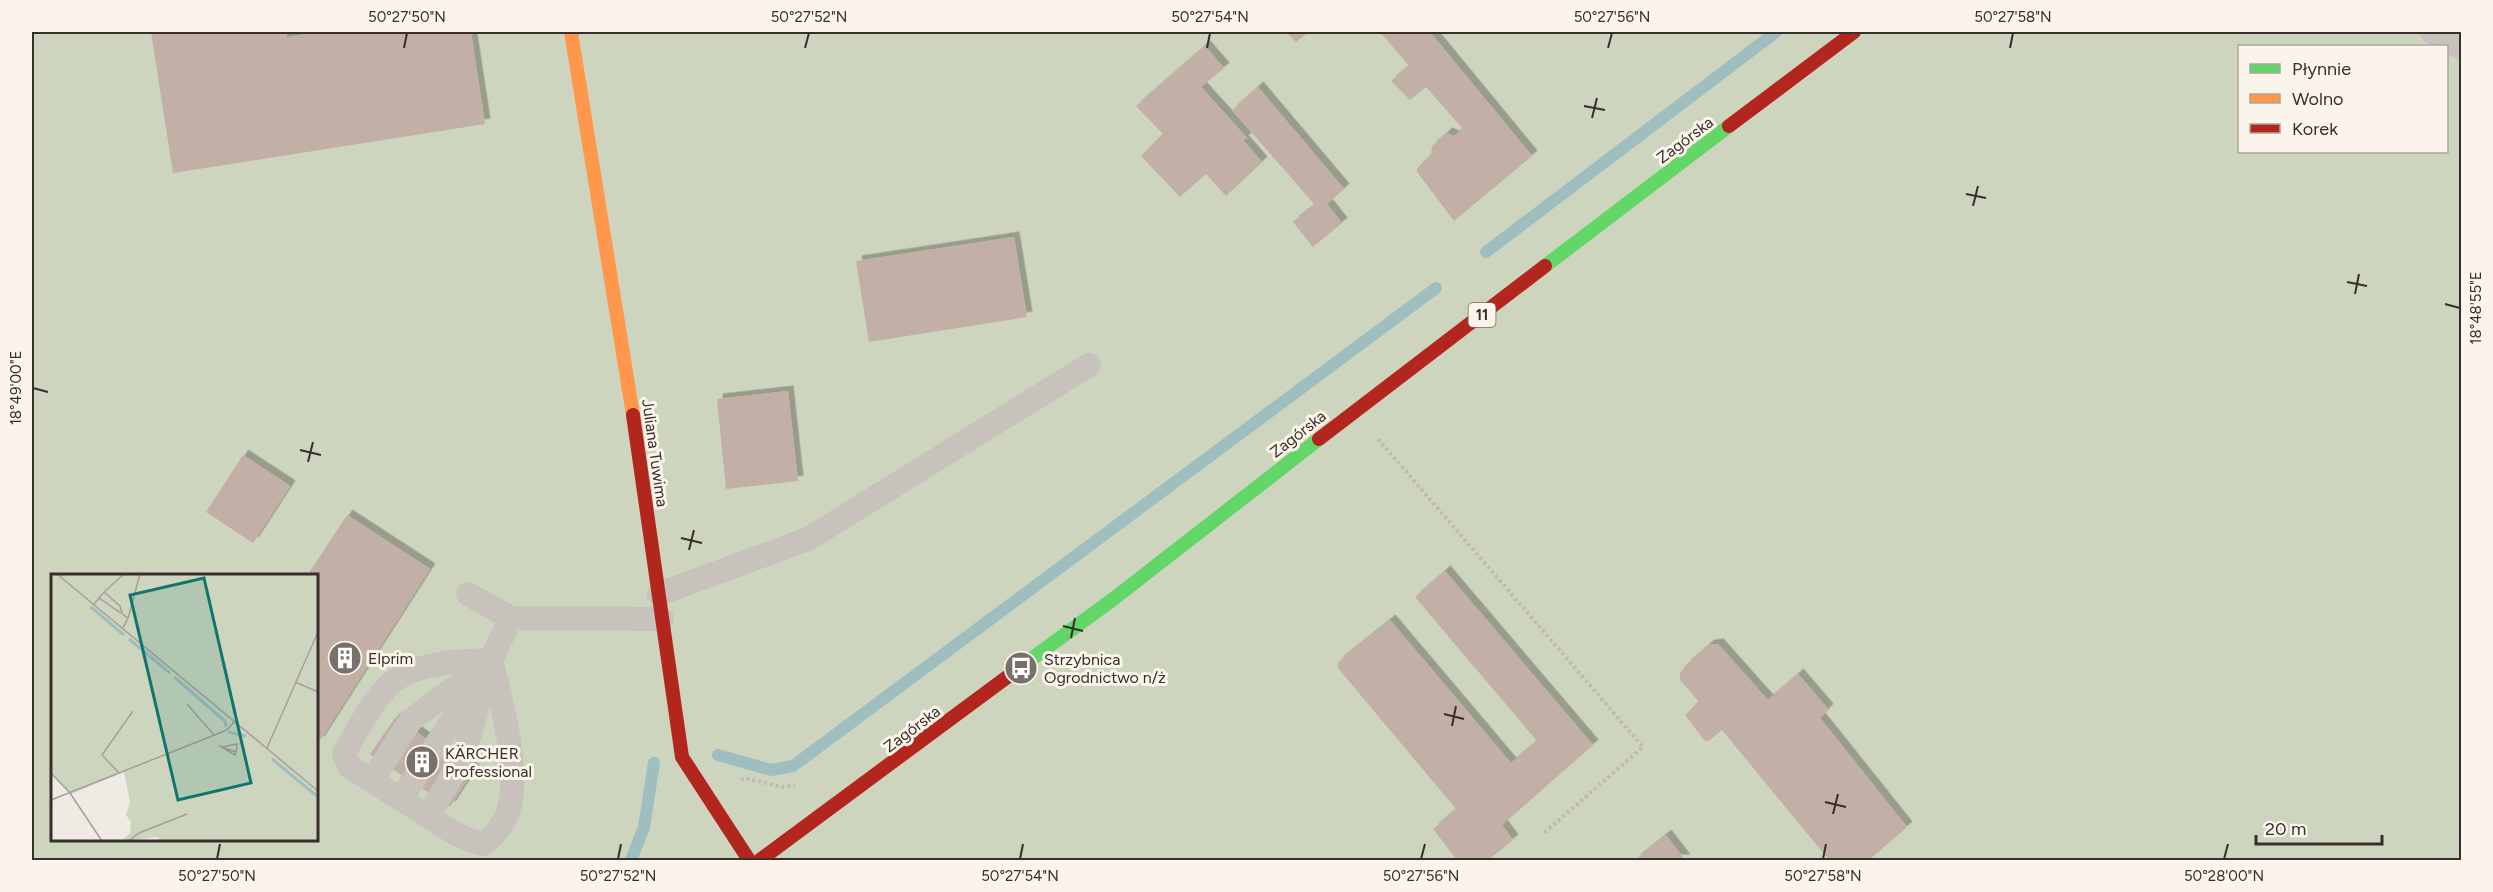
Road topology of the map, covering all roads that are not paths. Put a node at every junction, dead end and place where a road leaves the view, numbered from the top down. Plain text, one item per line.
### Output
1 (571, 32) edge
2 (1854, 32) edge
3 (2433, 32) edge
4 (2462, 48) edge
5 (1089, 364) dead end
6 (468, 594) dead end
7 (659, 594) junction
8 (512, 618) junction
9 (662, 619) junction
10 (491, 660) junction
11 (372, 781) junction
12 (401, 799) junction
13 (428, 816) junction
14 (749, 861) edge
15 (760, 861) edge

1 - 7 main road, Juliana Tuwima
2 - 15 main road, Zagórska / 11
3 - 4 lane
5 - 7 lane
6 - 8 lane
7 - 9 main road, Juliana Tuwima
8 - 9 lane
8 - 10 lane
9 - 14 main road, Juliana Tuwima
10 - 11 lane
10 - 11 lane
10 - 12 lane
10 - 13 lane
10 - 13 lane
11 - 12 lane
12 - 13 lane

